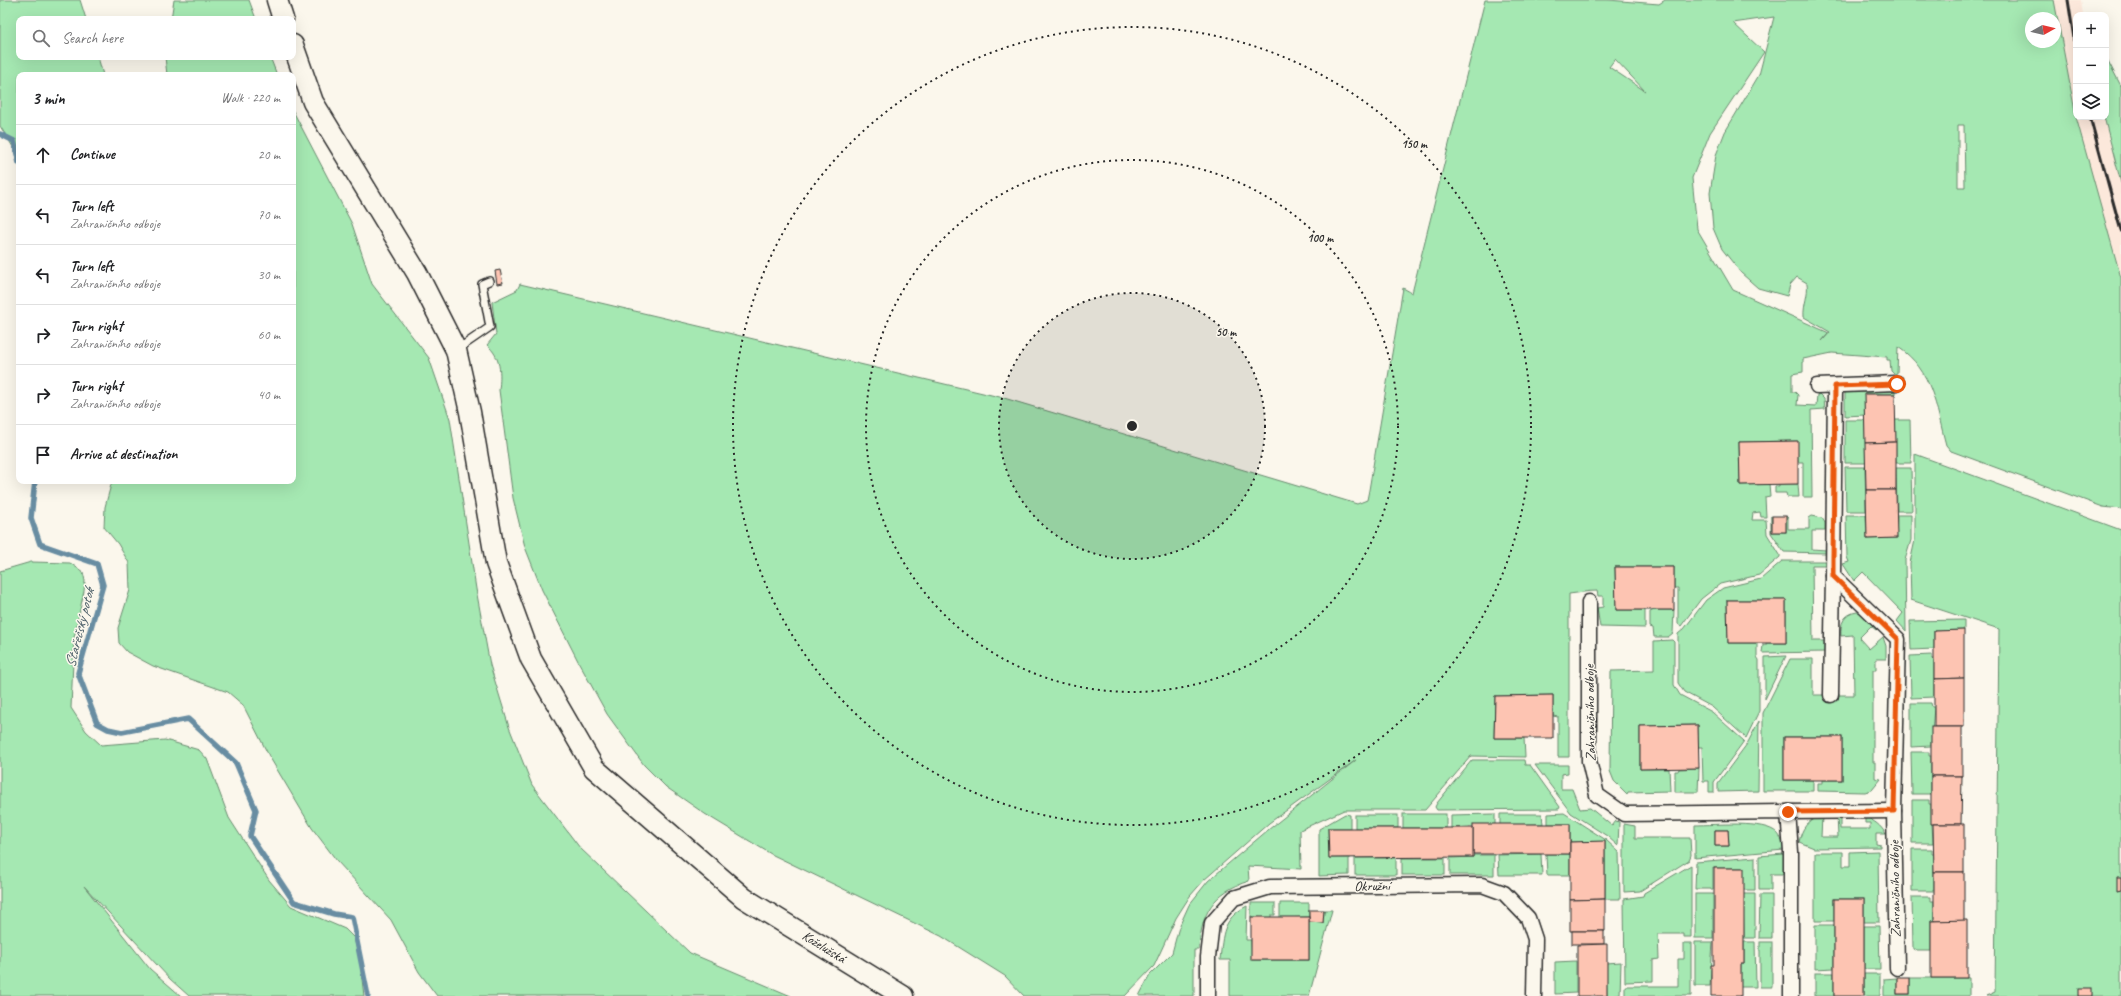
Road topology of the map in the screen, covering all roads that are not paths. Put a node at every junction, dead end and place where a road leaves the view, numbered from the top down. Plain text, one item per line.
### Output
1 (277, 0) edge
2 (283, 16) edge
3 (296, 54) edge
4 (489, 281) dead end
5 (456, 350) junction
6 (1897, 384) dead end
7 (1817, 386) dead end
8 (1835, 386) junction
9 (1833, 576) junction
10 (1589, 602) dead end
11 (1831, 696) dead end
12 (1894, 811) junction
13 (1788, 812) junction
14 (1897, 968) dead end
15 (903, 996) edge
16 (1208, 996) edge
17 (1534, 996) edge
18 (1791, 996) edge

1 - 2 main road
3 - 5 main road, Koželužská
4 - 5 lane
5 - 15 main road, Koželužská
6 - 8 street
7 - 8 street
8 - 9 street
9 - 11 street
9 - 12 street, Zahraničního odboje
10 - 13 street, Zahraničního odboje
12 - 13 street, Zahraničního odboje
12 - 14 street, Zahraničního odboje
13 - 18 street
16 - 17 street, Okružní

